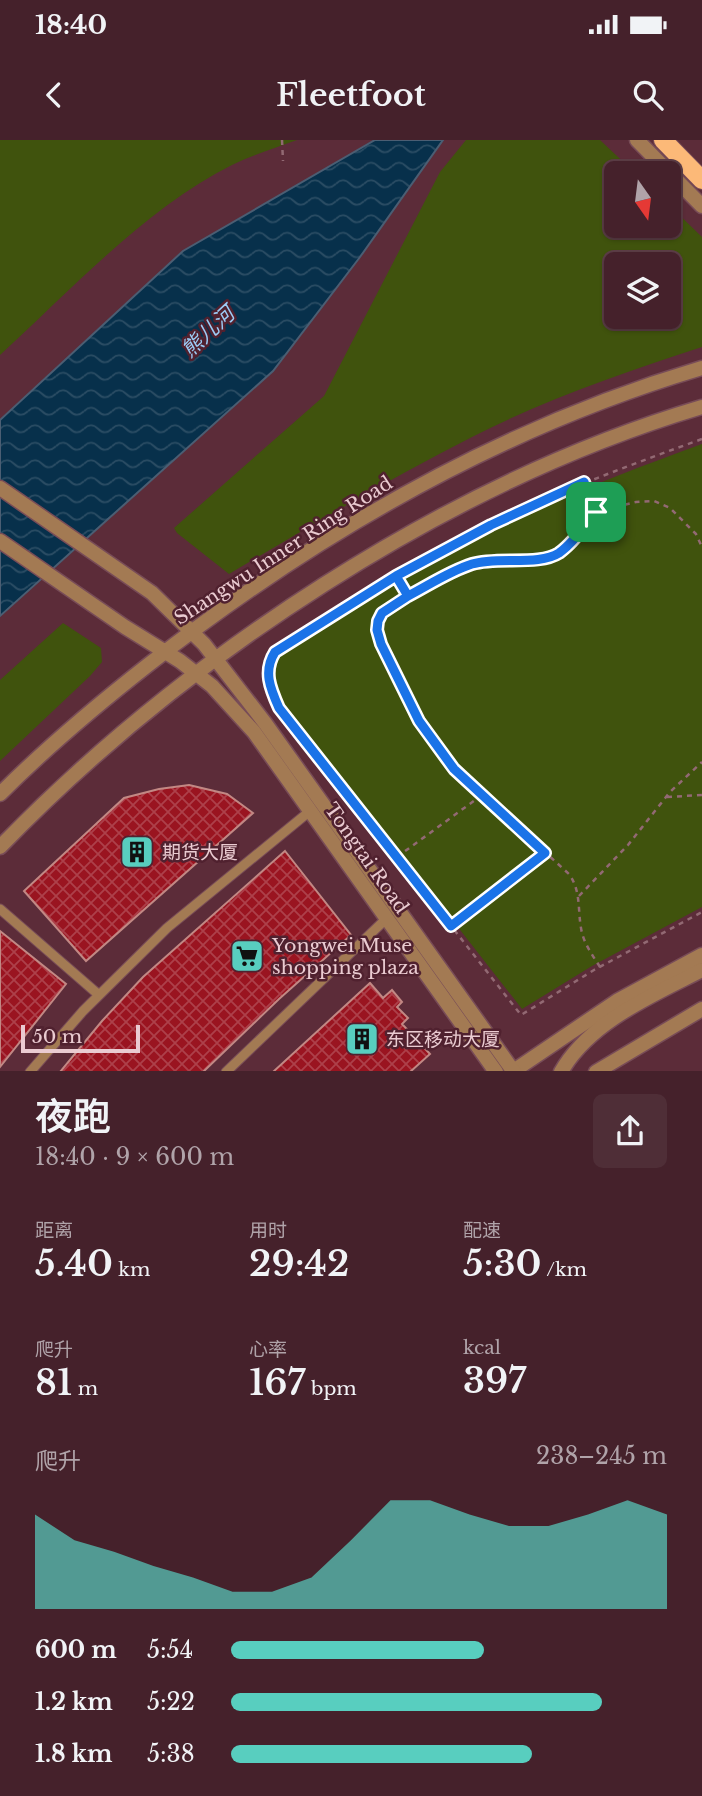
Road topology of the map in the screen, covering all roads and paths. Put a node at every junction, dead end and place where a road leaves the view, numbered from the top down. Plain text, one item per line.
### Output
1 (282, 140) edge
2 (637, 140) edge
3 (663, 140) edge
4 (283, 161) dead end
5 (702, 180) edge
6 (702, 206) edge
7 (702, 368) edge
8 (702, 407) edge
9 (702, 439) edge
10 (584, 482) junction
11 (0, 488) edge
12 (596, 512) junction
13 (0, 541) edge
14 (702, 547) edge
15 (396, 576) junction
16 (408, 596) junction
17 (192, 632) junction
18 (165, 652) junction
19 (217, 660) junction
20 (197, 674) junction
21 (702, 762) edge
22 (0, 794) edge
23 (482, 795) junction
24 (702, 795) edge
25 (666, 797) junction
26 (310, 811) junction
27 (0, 848) edge
28 (545, 853) junction
29 (397, 857) junction
30 (579, 896) junction
31 (0, 909) edge
32 (702, 912) edge
33 (387, 918) junction
34 (451, 926) junction
35 (702, 955) edge
36 (600, 967) junction
37 (702, 970) edge
38 (99, 995) junction
39 (702, 1009) edge
40 (31, 1071) edge
41 (227, 1071) edge
42 (495, 1071) edge
43 (513, 1071) edge
44 (562, 1071) edge
45 (598, 1071) edge

1 - 4 path
2 - 6 street
3 - 5 main road
7 - 17 street, Shangwu Inner Ring Road
8 - 19 street
9 - 10 path
10 - 12 path
10 - 15 path
11 - 17 street, Tongtai Road
12 - 14 path
12 - 16 path
13 - 18 street, Tongtai Road
15 - 16 path
15 - 29 path
16 - 23 path
17 - 18 street, Shangwu Inner Ring Road
17 - 19 street, Tongtai Road
18 - 20 street, Tongtai Road
18 - 22 street, Shangwu Inner Ring Road
19 - 20 street
19 - 43 street, Tongtai Road
20 - 26 street, Tongtai Road
20 - 27 street
21 - 25 path
23 - 28 path
23 - 29 path
24 - 25 path
25 - 30 path
26 - 33 street, Tongtai Road
26 - 38 lane
28 - 30 path
28 - 34 path
29 - 34 path
30 - 36 path
31 - 38 lane
32 - 36 path
33 - 41 lane
33 - 42 street, Tongtai Road
34 - 36 path
35 - 43 street
37 - 44 street
38 - 40 lane
39 - 45 street

